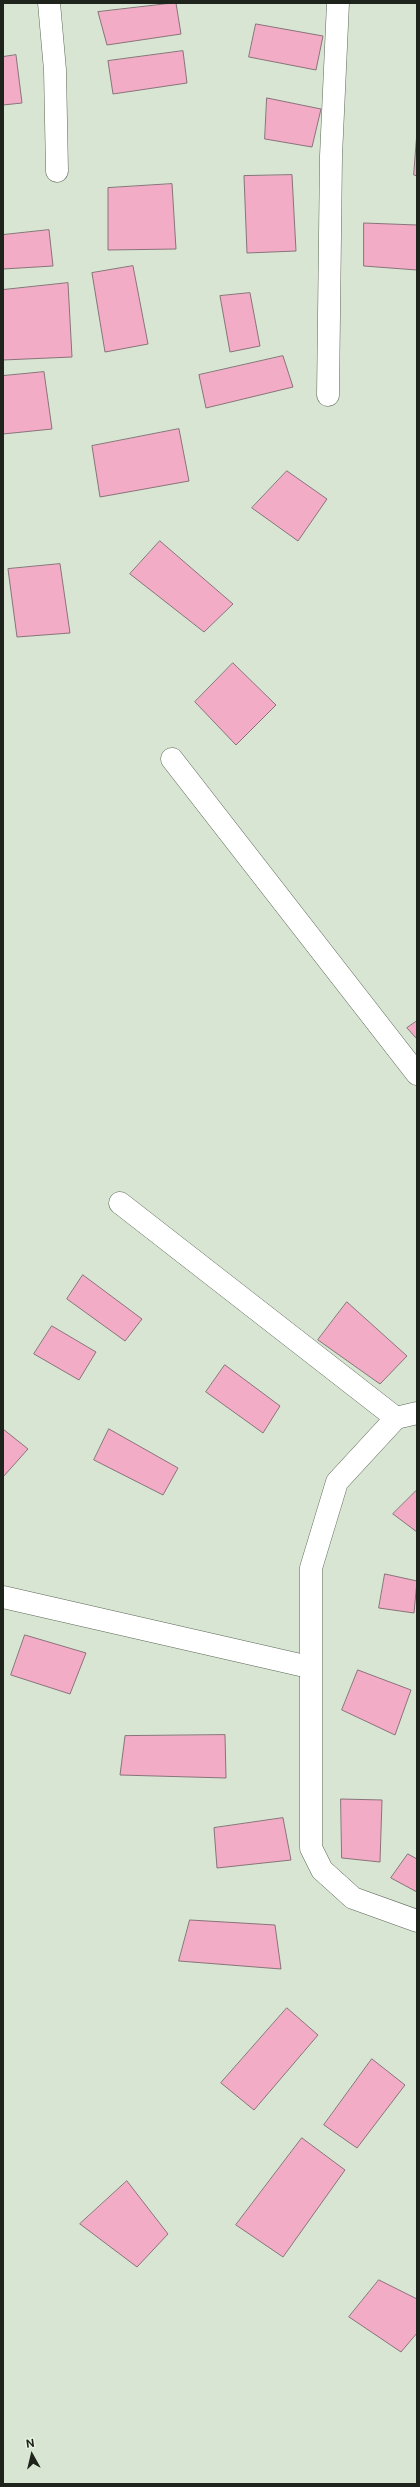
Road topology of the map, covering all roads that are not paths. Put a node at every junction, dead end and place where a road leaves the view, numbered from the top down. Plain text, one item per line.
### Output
1 (49, 3) edge
2 (338, 3) edge
3 (57, 171) dead end
4 (328, 395) dead end
5 (172, 759) dead end
6 (417, 1074) edge
7 (120, 1203) dead end
8 (417, 1413) edge
9 (396, 1418) junction
10 (3, 1597) edge
11 (309, 1667) junction
12 (417, 1921) edge

1 - 3 street
2 - 4 street
5 - 6 street
7 - 9 street
8 - 9 street
9 - 11 street
10 - 11 street
11 - 12 street

